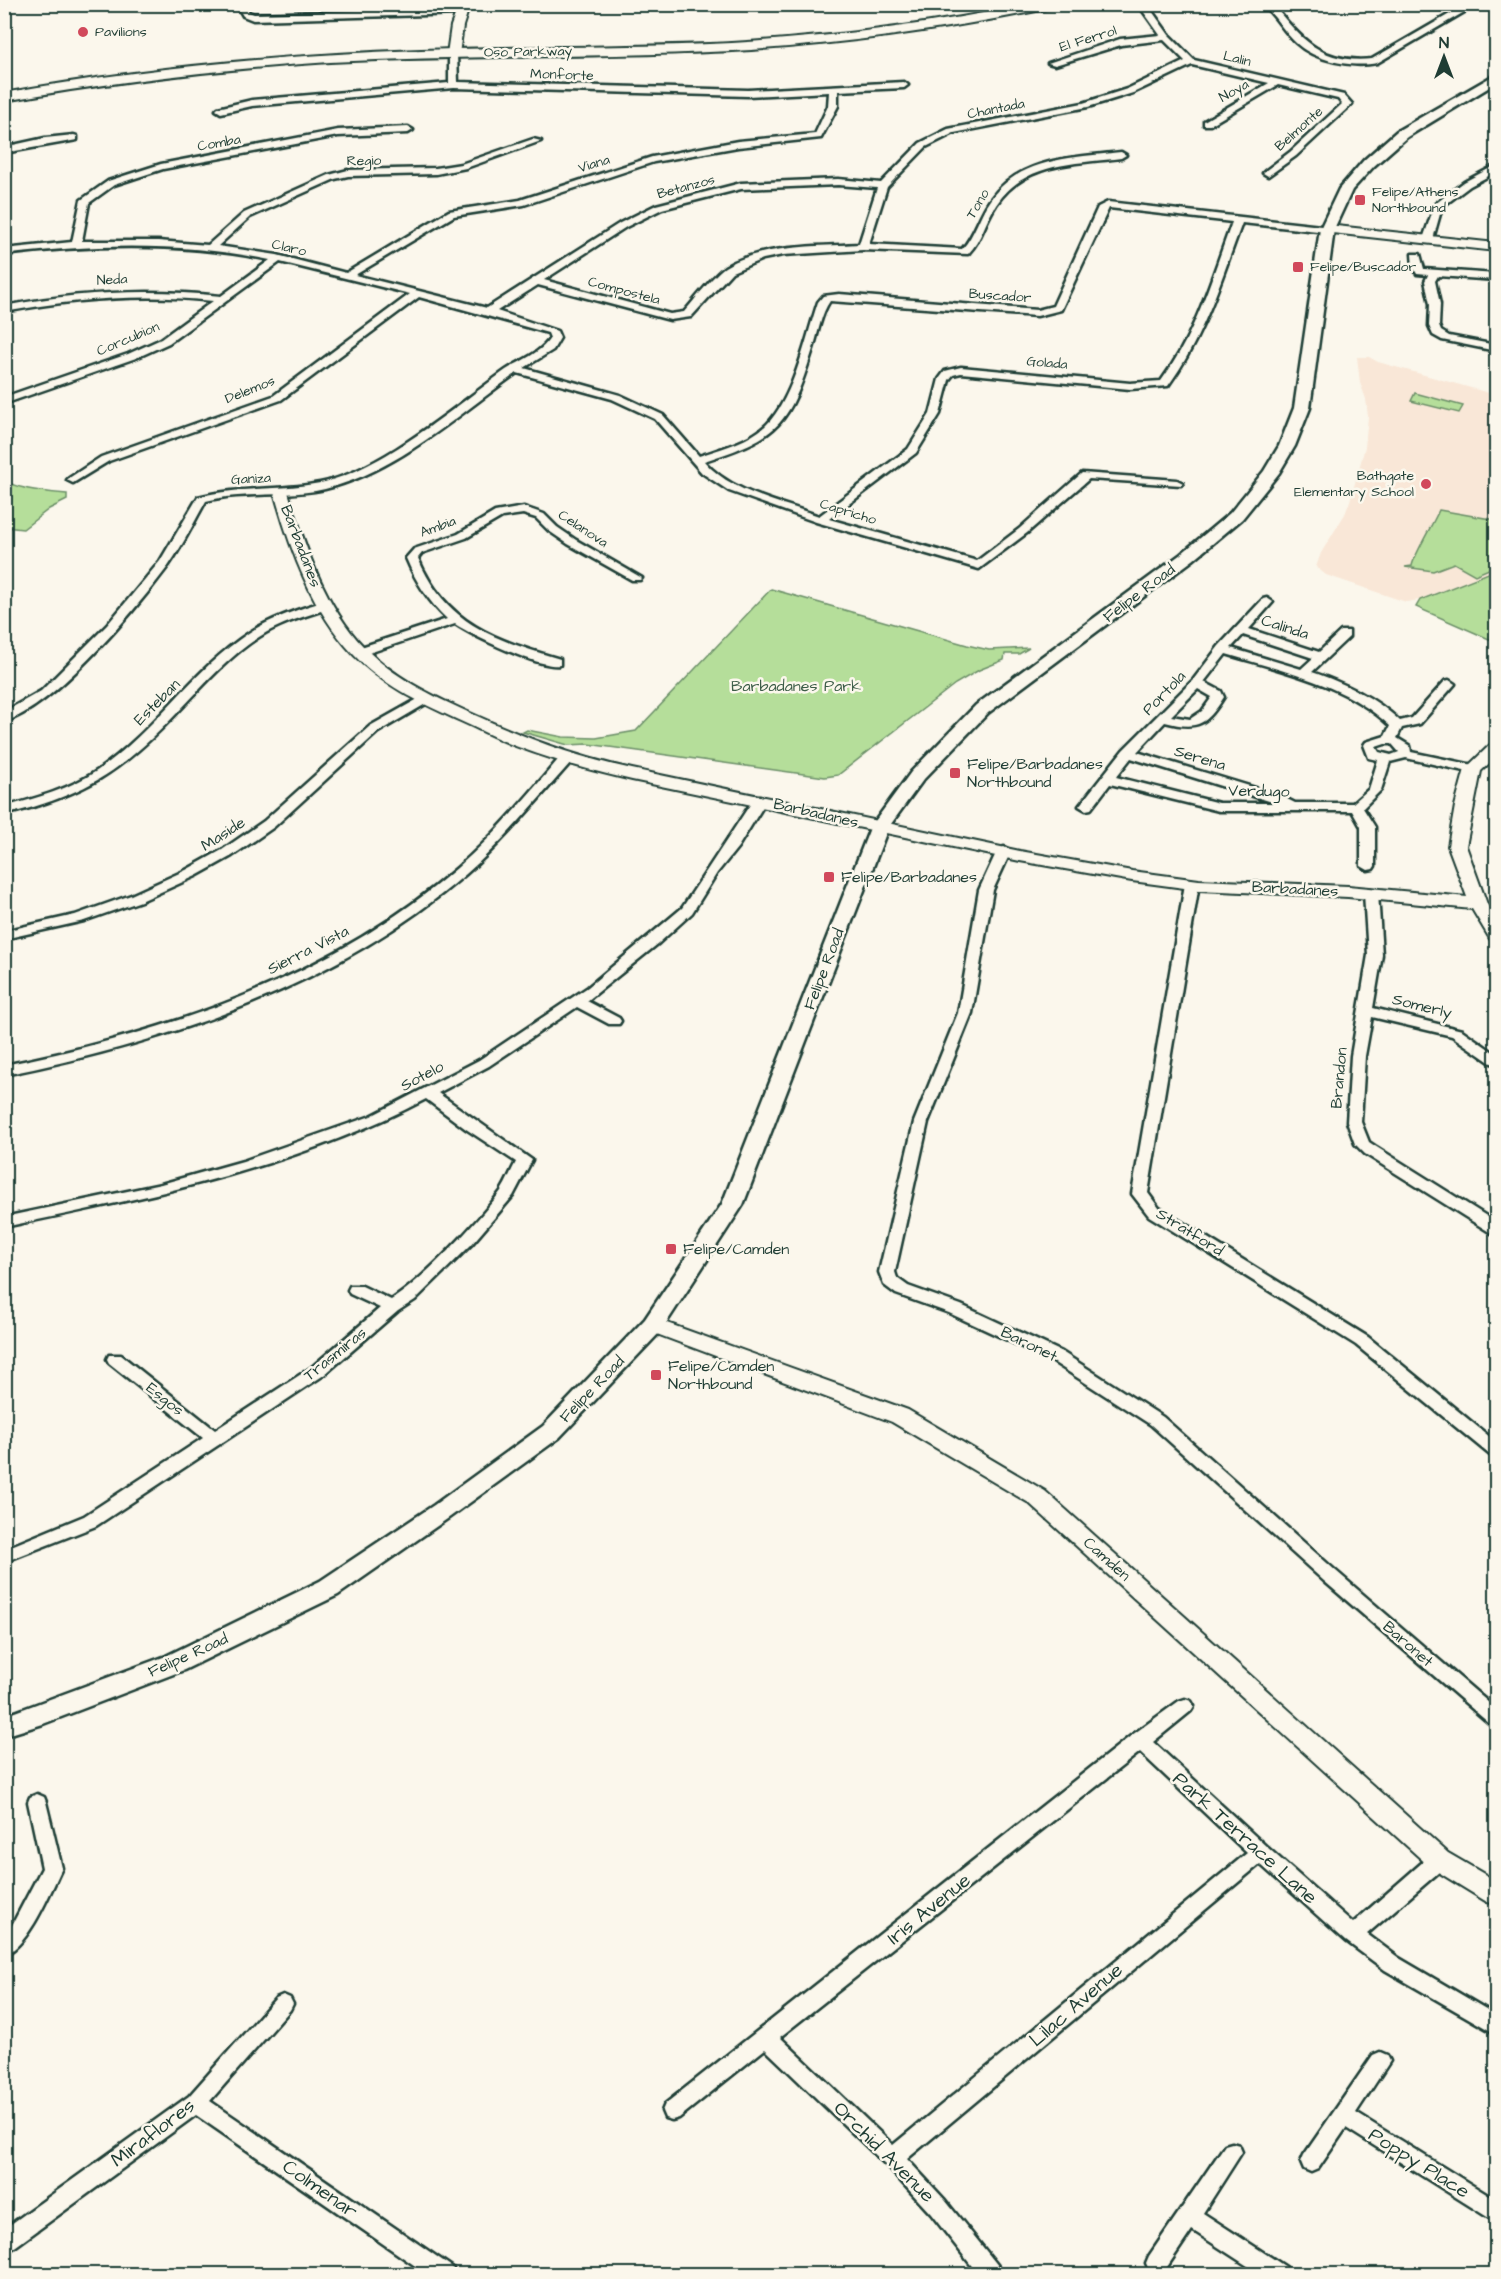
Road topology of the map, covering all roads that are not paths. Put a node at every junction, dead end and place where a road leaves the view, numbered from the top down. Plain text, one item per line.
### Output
1 (240, 4) edge
2 (1000, 4) edge
3 (1051, 4) edge
4 (1142, 4) edge
5 (1474, 4) edge
6 (1275, 5) edge
7 (464, 8) edge
8 (1166, 37) junction
9 (453, 49) junction
10 (1191, 62) junction
11 (1052, 63) dead end
12 (1497, 78) edge
13 (1275, 83) junction
14 (454, 85) junction
15 (904, 85) dead end
16 (4, 88) edge
17 (834, 90) junction
18 (4, 97) edge
19 (1347, 104) joint
20 (221, 110) dead end
21 (1207, 123) dead end
22 (408, 130) dead end
23 (74, 138) dead end
24 (536, 141) dead end
25 (4, 150) edge
26 (1121, 155) dead end
27 (1497, 168) edge
28 (1268, 173) dead end
29 (883, 186) junction
30 (1238, 219) junction
31 (1327, 229) junction
32 (1428, 239) junction
33 (77, 244) junction
34 (1497, 247) edge
35 (210, 248) junction
36 (863, 248) junction
37 (4, 252) edge
38 (1416, 256) dead end
39 (279, 259) junction
40 (1434, 274) junction
41 (347, 276) junction
42 (1497, 277) edge
43 (536, 281) junction
44 (418, 293) junction
45 (221, 299) junction
46 (4, 309) edge
47 (490, 311) junction
48 (555, 338) joint
49 (1497, 348) edge
50 (514, 369) junction
51 (4, 401) edge
52 (697, 460) junction
53 (74, 480) dead end
54 (1178, 483) dead end
55 (281, 492) junction
56 (513, 510) joint
57 (820, 520) junction
58 (636, 578) dead end
59 (1267, 602) dead end
60 (326, 605) junction
61 (455, 620) junction
62 (1240, 630) junction
63 (1345, 634) dead end
64 (1223, 650) junction
65 (359, 652) junction
66 (1320, 656) junction
67 (556, 662) dead end
68 (1303, 674) junction
69 (1197, 683) junction
70 (1449, 684) dead end
71 (425, 699) junction
72 (4, 718) edge
73 (1163, 718) junction
74 (1397, 725) junction
75 (1390, 740) junction
76 (1497, 749) edge
77 (1128, 753) junction
78 (1405, 754) junction
79 (567, 758) junction
80 (1385, 759) junction
81 (1473, 769) junction
82 (1107, 778) junction
83 (760, 800) junction
84 (1086, 807) dead end
85 (1356, 807) junction
86 (1295, 809) junction
87 (4, 811) edge
88 (879, 828) junction
89 (1004, 851) junction
90 (1368, 866) dead end
91 (1192, 884) junction
92 (1371, 893) junction
93 (1478, 904) junction
94 (1497, 935) edge
95 (4, 936) edge
96 (576, 1001) junction
97 (1367, 1011) junction
98 (614, 1021) dead end
99 (1497, 1060) edge
100 (4, 1070) edge
101 (429, 1094) junction
102 (4, 1222) edge
103 (1497, 1229) edge
104 (356, 1290) dead end
105 (392, 1307) junction
106 (653, 1325) junction
107 (115, 1359) dead end
108 (215, 1439) junction
109 (1497, 1451) edge
110 (4, 1556) edge
111 (1185, 1706) dead end
112 (1497, 1719) edge
113 (4, 1726) edge
114 (1139, 1740) junction
115 (37, 1802) dead end
116 (1260, 1853) junction
117 (1439, 1860) junction
118 (1497, 1894) edge
119 (1353, 1935) junction
120 (4, 1947) edge
121 (283, 2004) dead end
122 (1497, 2025) edge
123 (767, 2038) junction
124 (1380, 2061) dead end
125 (196, 2103) junction
126 (672, 2110) dead end
127 (1342, 2115) junction
128 (1232, 2152) dead end
129 (893, 2158) junction
130 (1311, 2162) dead end
131 (1497, 2211) edge
132 (1189, 2216) junction
133 (4, 2242) edge
134 (1157, 2263) dead end
135 (444, 2274) edge
136 (991, 2274) edge
137 (1278, 2274) edge

1 - 7 street
2 - 9 main road, Oso Parkway
3 - 9 main road, Oso Parkway
4 - 8 street
5 - 6 street
7 - 9 street
8 - 10 street
8 - 11 street, El Ferrol
9 - 14 street
9 - 16 main road, Oso Parkway
9 - 18 main road, Oso Parkway
10 - 13 street, Lalin
10 - 29 street, Chantada
12 - 31 main road, Felipe Road
13 - 19 street, Lalin
13 - 21 street, Noya
14 - 17 street, Monforte
14 - 20 street, Monforte
15 - 17 street, Monforte
17 - 41 street, Viana
19 - 28 street, Belmonte
22 - 33 street, Comba
23 - 25 street
24 - 35 street, Regio
26 - 36 street, Tono
27 - 32 street
29 - 36 street, Chantada
29 - 43 street, Betanzos
30 - 31 street, Buscador
30 - 52 street, Buscador
30 - 57 street, Golada
31 - 32 street
31 - 88 main road, Felipe Road
32 - 34 street
33 - 35 street, Claro
33 - 37 street, Claro
35 - 39 street, Claro
36 - 43 street, Compostela
38 - 40 street
39 - 41 street, Claro
39 - 45 street, Corcubion
40 - 42 street
40 - 49 street
41 - 44 street, Claro
43 - 47 street, Betanzos
44 - 47 street, Claro
44 - 53 street, Delemos
45 - 46 street, Neda
45 - 51 street, Corcubion
47 - 48 street, Claro
48 - 50 street, Ganiza
50 - 52 street, Capricho
50 - 55 street, Ganiza
52 - 57 street, Capricho
54 - 57 street, Capricho
55 - 60 street, Barbadanes
55 - 72 street, Ganiza
56 - 58 street, Celanova
56 - 61 street, Ambia
59 - 62 street, Portola
60 - 65 street, Barbadanes
60 - 87 street, Esteban
61 - 65 street
61 - 67 street, Ambia
62 - 64 street, Portola
62 - 66 street, Calinda
63 - 66 street
64 - 68 street
64 - 69 street, Portola
65 - 71 street, Barbadanes
66 - 68 street
68 - 74 street
69 - 73 street, Portola
69 - 73 street
70 - 74 street
71 - 79 street, Barbadanes
71 - 95 street, Maside
73 - 77 street, Portola
74 - 75 street
75 - 78 street
75 - 80 street
76 - 81 street
77 - 82 street, Portola
77 - 86 street, Serena
78 - 80 street
78 - 81 street
79 - 83 street, Barbadanes
79 - 100 street, Sierra Vista
80 - 85 street
81 - 93 street
82 - 84 street, Portola
82 - 86 street, Verdugo
83 - 88 street, Barbadanes
83 - 96 street, Sotelo
85 - 86 street, Verdugo
85 - 90 street
88 - 89 street, Barbadanes
88 - 106 main road, Felipe Road
89 - 91 street, Barbadanes
89 - 112 street, Baronet
91 - 92 street, Barbadanes
91 - 109 street, Stratford
92 - 93 street, Barbadanes
92 - 97 street, Brandon
93 - 94 street
96 - 98 street
96 - 101 street, Sotelo
97 - 99 street, Somerly
97 - 103 street, Brandon
101 - 102 street, Sotelo
101 - 105 street, Trasmiras
104 - 105 street
105 - 108 street, Trasmiras
106 - 113 main road, Felipe Road
106 - 117 street, Camden
107 - 108 street, Esgos
108 - 110 street, Trasmiras
111 - 114 street, Iris Avenue
114 - 116 street, Park Terrace Lane
114 - 123 street, Iris Avenue
115 - 120 street
116 - 119 street, Park Terrace Lane
116 - 129 street, Lilac Avenue
117 - 118 street, Camden
117 - 119 street
119 - 122 street, Park Terrace Lane
121 - 125 street, Miraflores
123 - 126 street, Iris Avenue
123 - 129 street, Orchid Avenue
124 - 127 street
125 - 133 street, Miraflores
125 - 135 street, Colmenar
127 - 130 street
127 - 131 street, Poppy Place
128 - 132 street
129 - 136 street, Orchid Avenue
132 - 134 street
132 - 137 street

